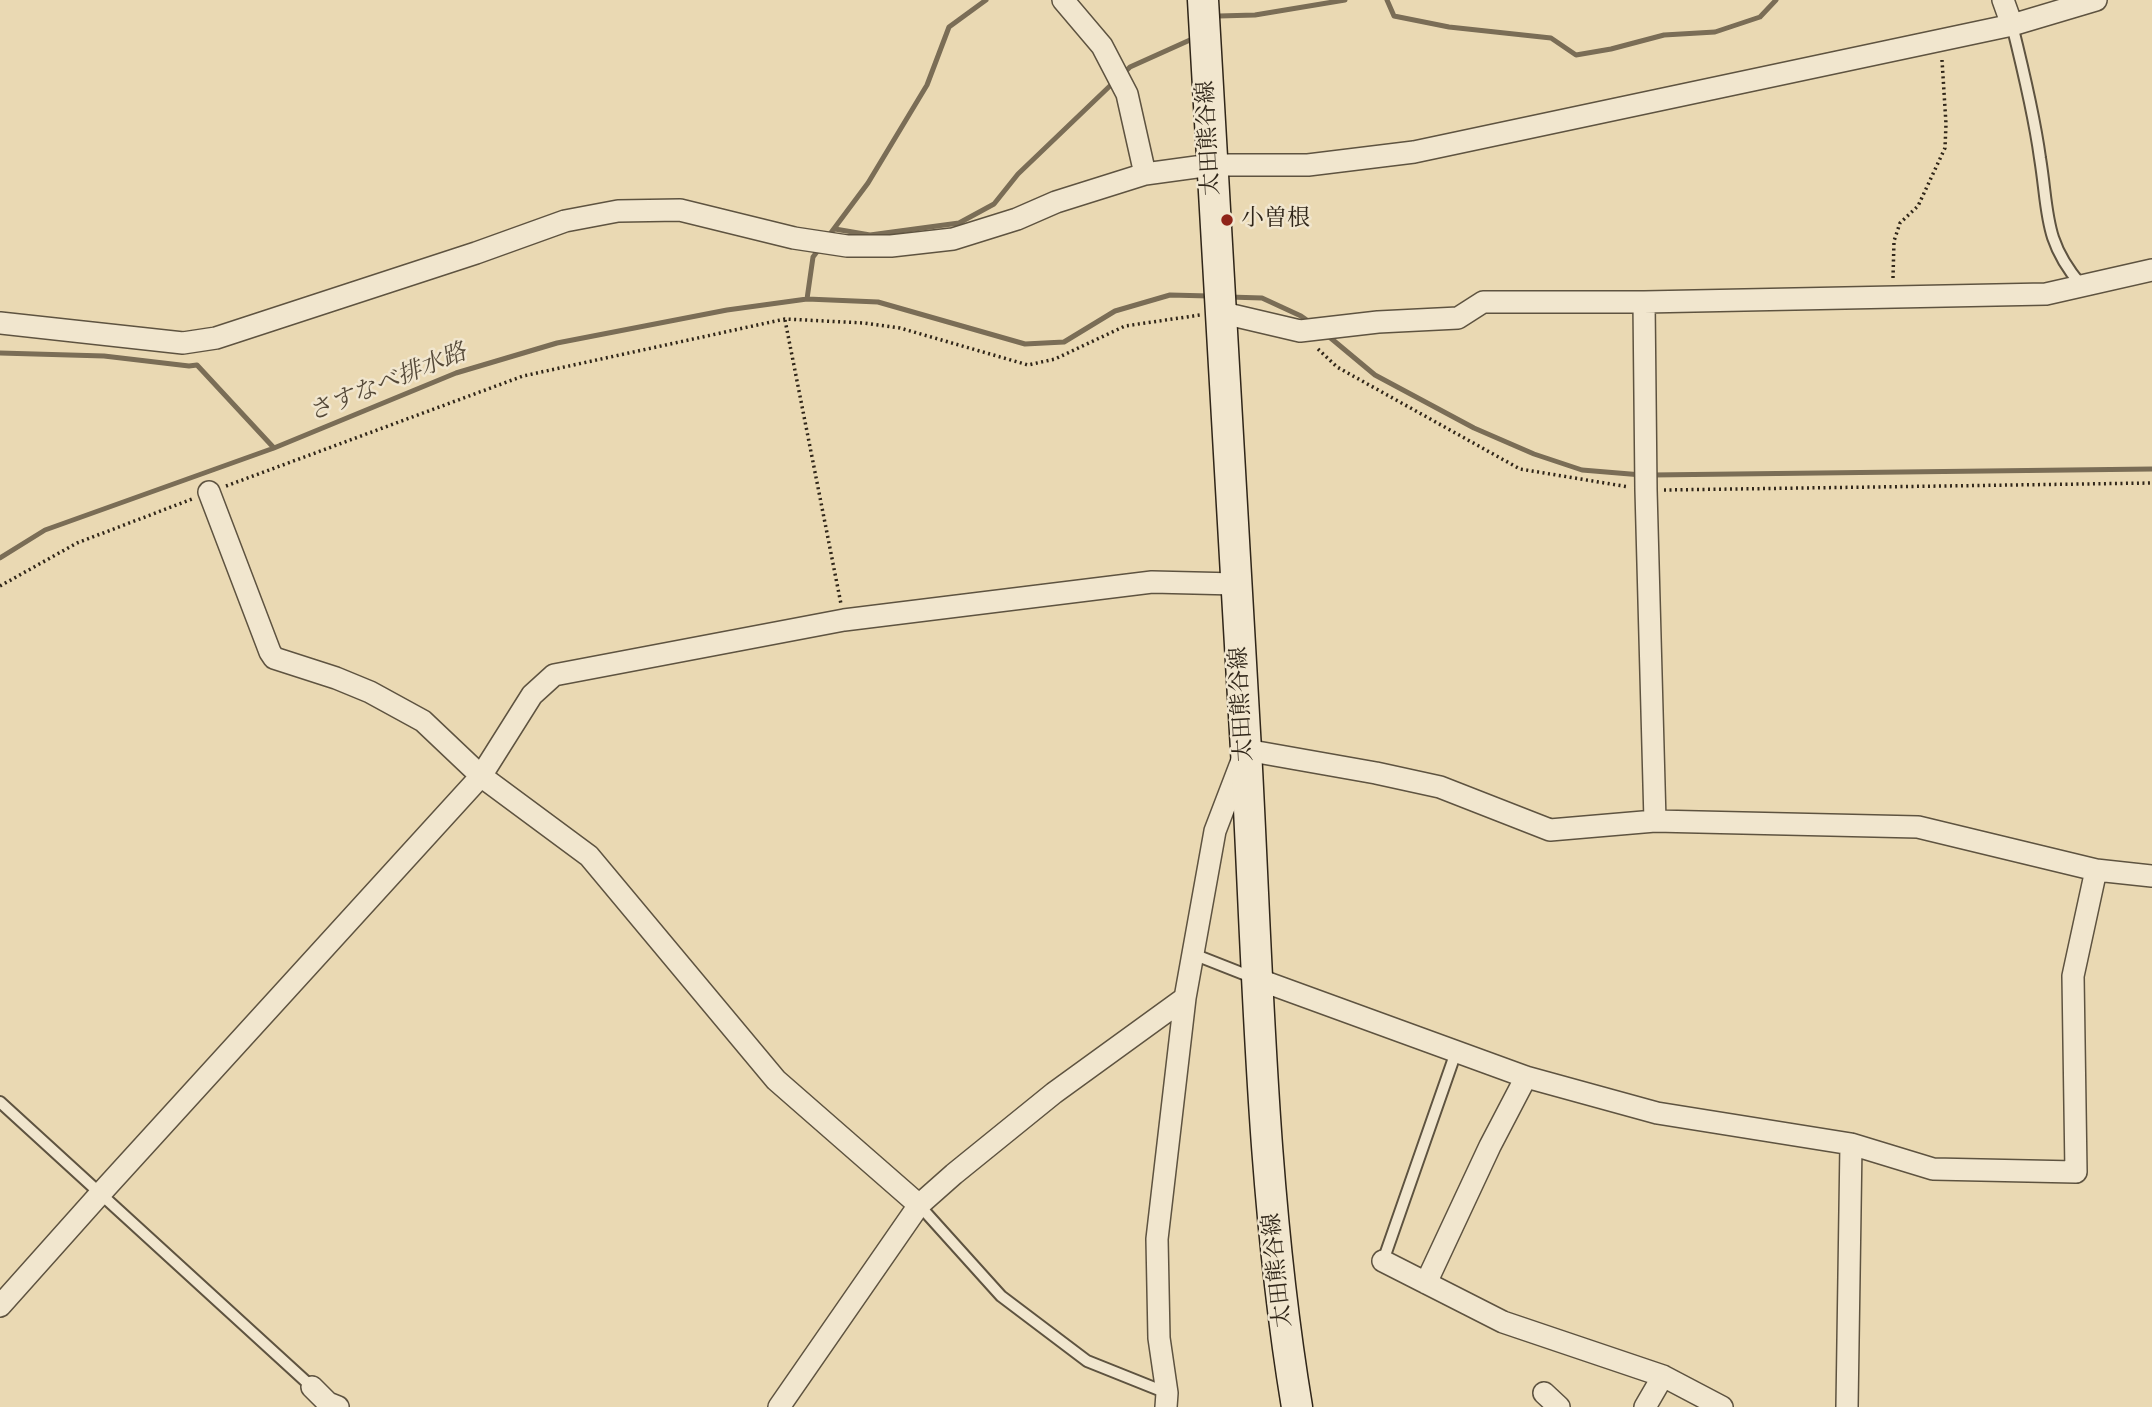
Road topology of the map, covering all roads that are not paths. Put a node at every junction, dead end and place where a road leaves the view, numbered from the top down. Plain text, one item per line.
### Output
1 (1063, 0) edge
2 (1203, 0) edge
3 (2003, 0) edge
4 (2096, 0) edge
5 (2012, 25) junction
6 (1211, 165) junction
7 (1145, 174) junction
8 (2152, 270) edge
9 (2081, 285) junction
10 (1218, 302) junction
11 (1644, 302) junction
12 (0, 323) edge
13 (209, 492) road end
14 (1236, 584) junction
15 (1246, 750) junction
16 (481, 776) junction
17 (1655, 821) junction
18 (2096, 870) junction
19 (2152, 876) edge
20 (1193, 954) junction
21 (1257, 979) junction
22 (1185, 998) junction
23 (1456, 1052) junction
24 (1526, 1077) junction
25 (0, 1102) edge
26 (1850, 1144) junction
27 (100, 1194) junction
28 (919, 1205) junction
29 (1383, 1261) joint
30 (1426, 1283) junction
31 (0, 1306) edge
32 (1663, 1376) junction
33 (312, 1387) joint
34 (1172, 1402) edge
35 (338, 1407) edge
36 (779, 1407) edge
37 (1297, 1407) edge
38 (1645, 1407) edge
39 (1723, 1407) edge
40 (1847, 1407) edge

1 - 7 street
2 - 6 main road, 太田熊谷線
3 - 5 street
4 - 5 street
5 - 6 street
5 - 9 lane
6 - 7 street
6 - 10 main road, 太田熊谷線
7 - 12 street
8 - 9 street
9 - 11 street
10 - 11 street
10 - 14 main road, 太田熊谷線
11 - 17 street
13 - 16 street
14 - 15 main road, 太田熊谷線
14 - 16 street
15 - 17 street
15 - 20 street
15 - 21 main road, 太田熊谷線
16 - 27 street
16 - 28 street
17 - 18 street
18 - 19 street
18 - 26 street
20 - 21 lane
20 - 22 street
21 - 23 street
21 - 37 main road, 太田熊谷線
22 - 28 street
22 - 34 street
23 - 24 street
23 - 29 lane
24 - 26 street
24 - 30 street
25 - 27 lane
26 - 40 street
27 - 31 street
27 - 33 lane
28 - 34 lane
28 - 36 street
29 - 30 street
30 - 32 street
32 - 38 street
32 - 39 street
33 - 35 street

